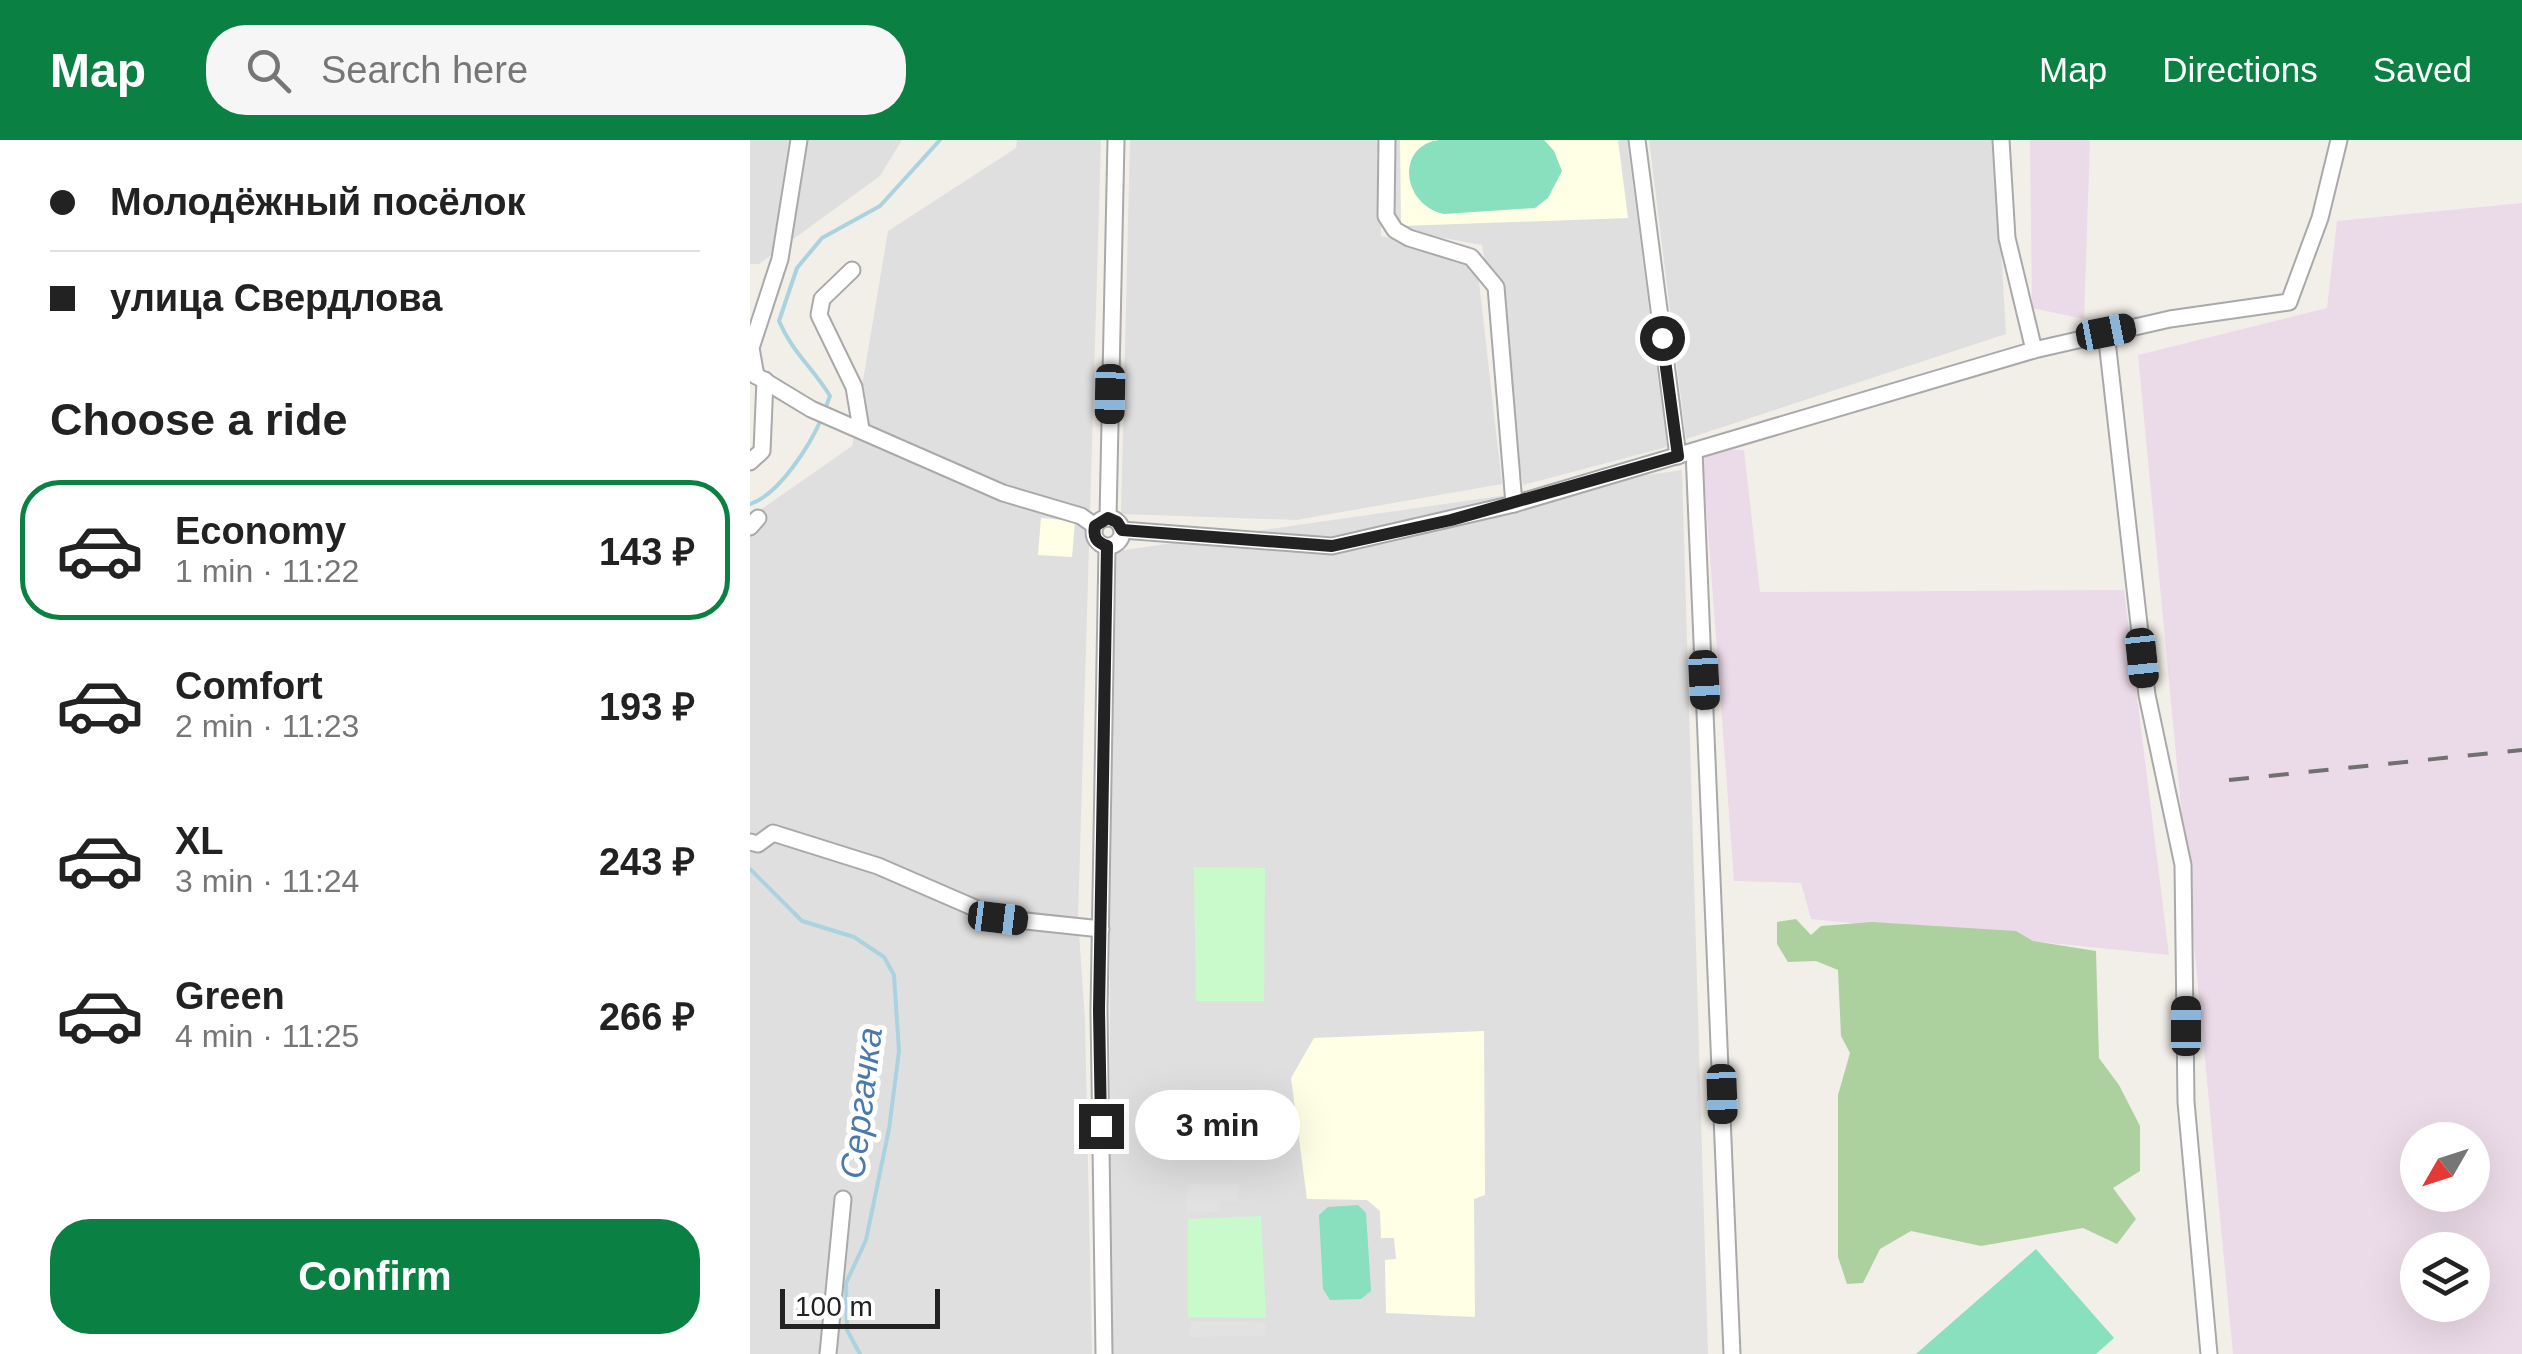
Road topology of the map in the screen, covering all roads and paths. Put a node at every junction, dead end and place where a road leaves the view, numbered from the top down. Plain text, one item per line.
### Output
1 (799, 140) edge
2 (1116, 140) edge
3 (1387, 140) edge
4 (1637, 140) edge
5 (2001, 140) edge
6 (2338, 140) edge
7 (852, 270) dead end
8 (2106, 332) junction
9 (2034, 350) junction
10 (757, 376) edge
11 (853, 426) junction
12 (1686, 454) junction
13 (750, 462) edge
14 (1514, 504) junction
15 (1102, 522) junction
16 (1122, 530) junction
17 (1107, 546) junction
18 (750, 842) edge
19 (1101, 929) junction
20 (843, 1199) dead end
21 (828, 1354) edge
22 (1104, 1354) edge
23 (1732, 1354) edge
24 (2209, 1354) edge

1 - 10 street
2 - 15 street
3 - 14 street
4 - 12 street
5 - 9 street
6 - 8 street
7 - 11 street
8 - 9 street
8 - 24 street
9 - 12 street
10 - 11 street
10 - 13 street
11 - 15 street
12 - 14 street
12 - 23 street
14 - 16 street
15 - 16 street
15 - 17 street
16 - 17 street
17 - 19 street
18 - 19 street
19 - 22 street
20 - 21 street

